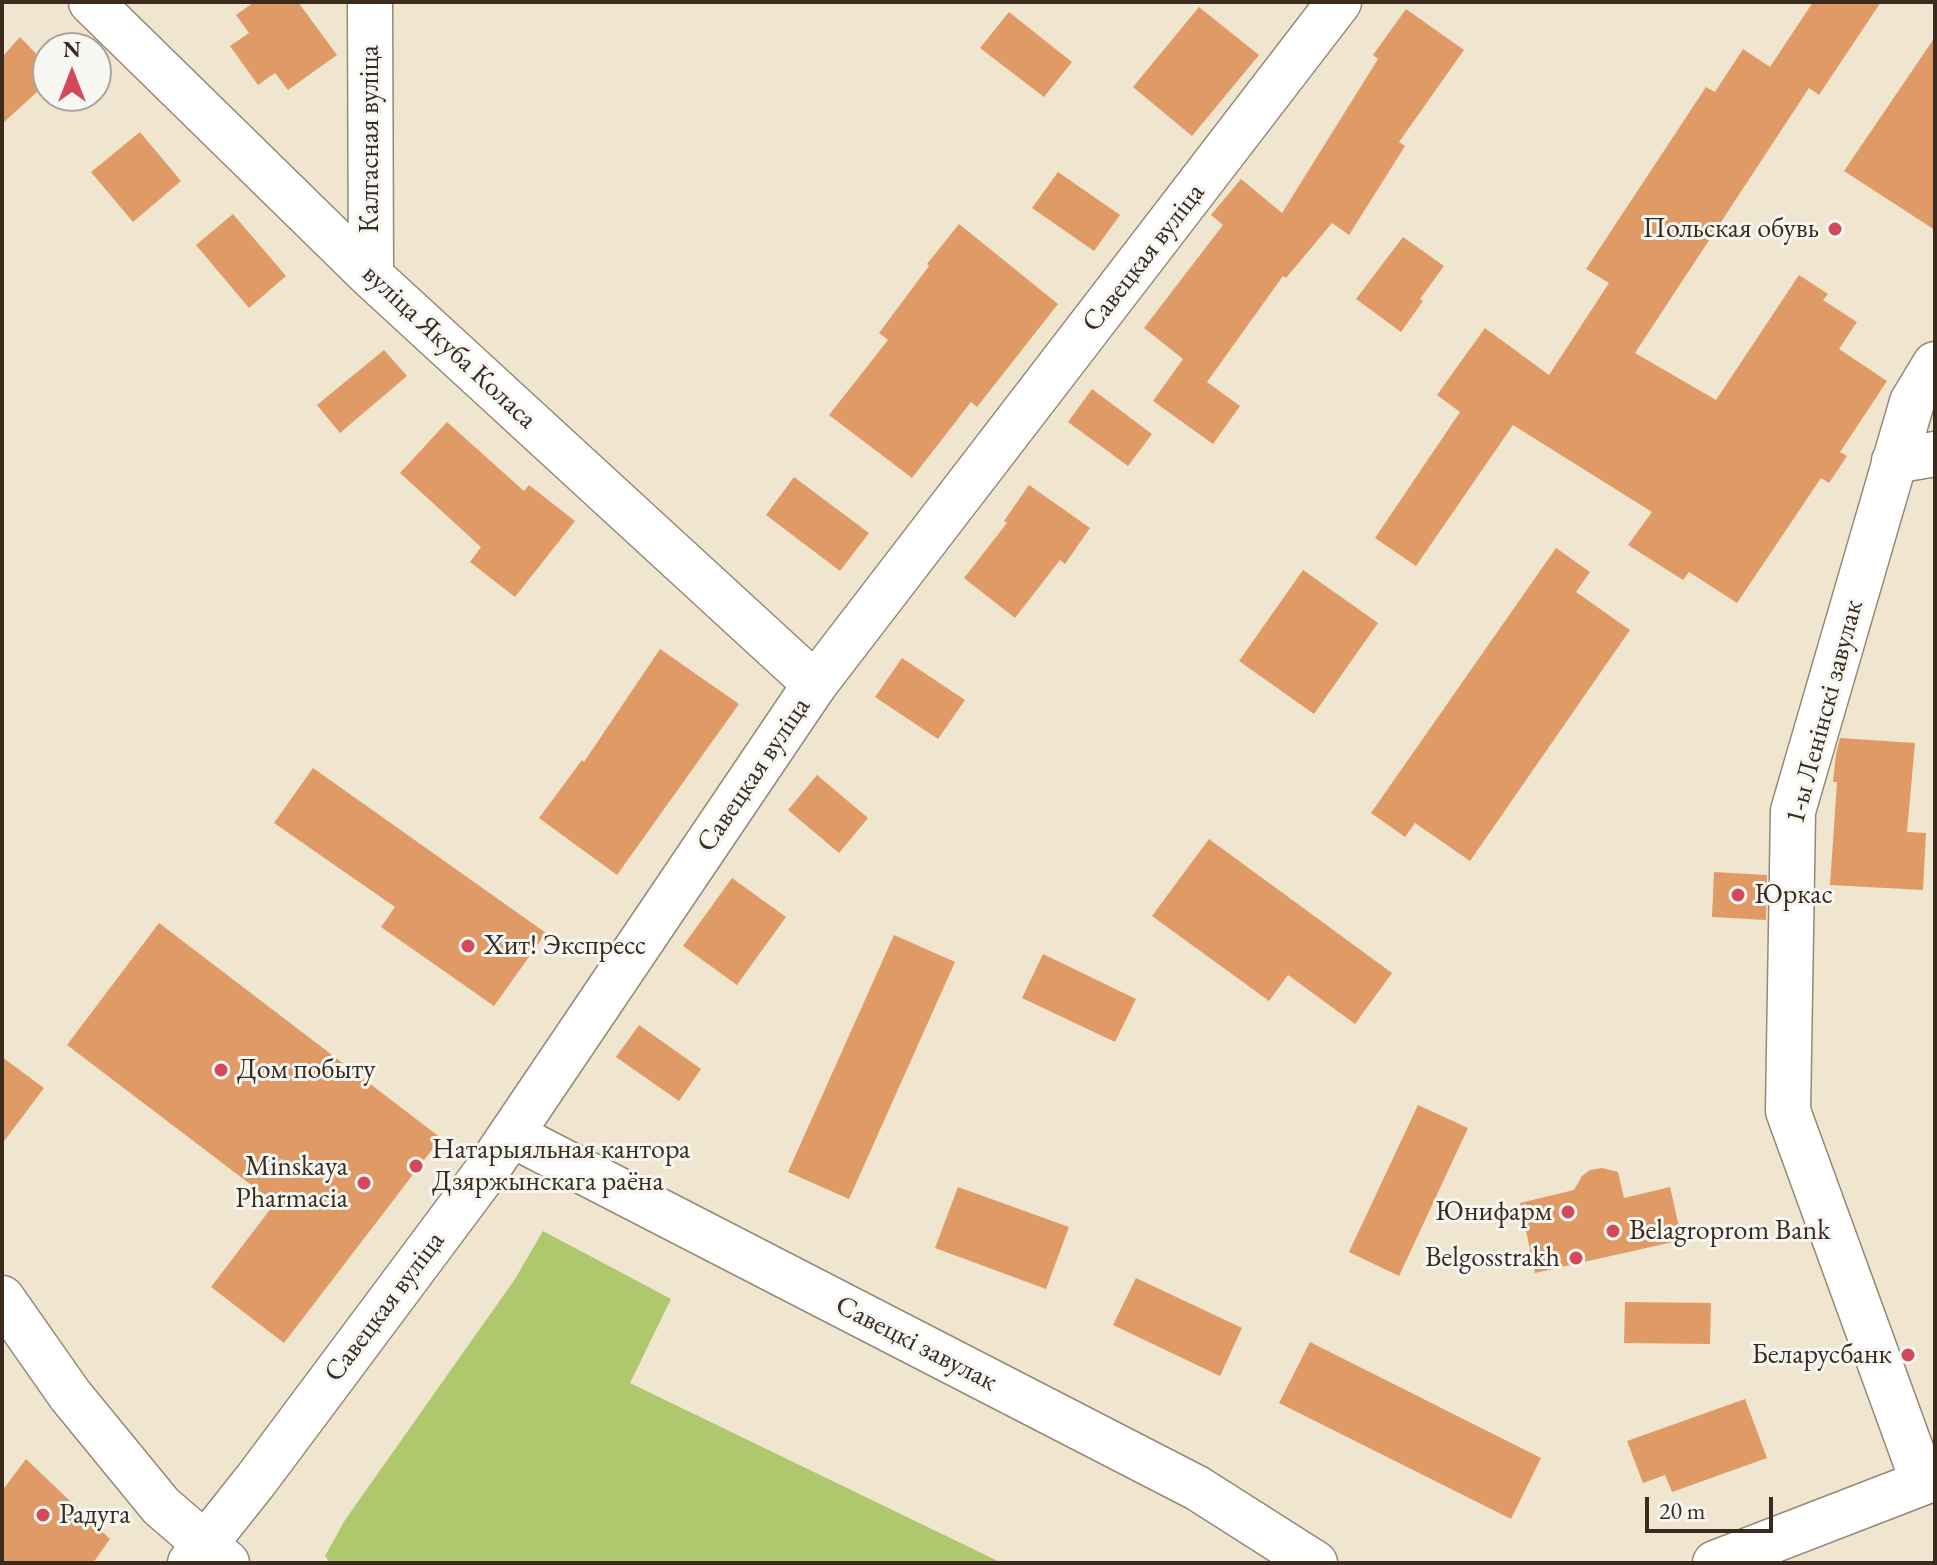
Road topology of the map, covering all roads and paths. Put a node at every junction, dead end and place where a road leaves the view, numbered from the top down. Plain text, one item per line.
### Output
1 (91, 2) edge
2 (370, 2) edge
3 (1339, 2) edge
4 (371, 276) junction
5 (1935, 364) edge
6 (1914, 457) edge
7 (815, 684) junction
8 (512, 1135) junction
9 (2, 1298) edge
10 (1929, 1480) edge
11 (208, 1556) edge
12 (1315, 1563) edge
13 (1715, 1563) edge

1 - 4 street, вуліца Якуба Коласа
2 - 4 street, Калгасная вуліца
3 - 7 street, Савецкая вуліца
4 - 7 street, вуліца Якуба Коласа
5 - 6 street, 1-ы Ленінскі завулак
6 - 10 street, 1-ы Ленінскі завулак
7 - 8 street, Савецкая вуліца
8 - 11 street, Савецкая вуліца
8 - 12 street, Савецкі завулак
9 - 11 street
10 - 13 street

